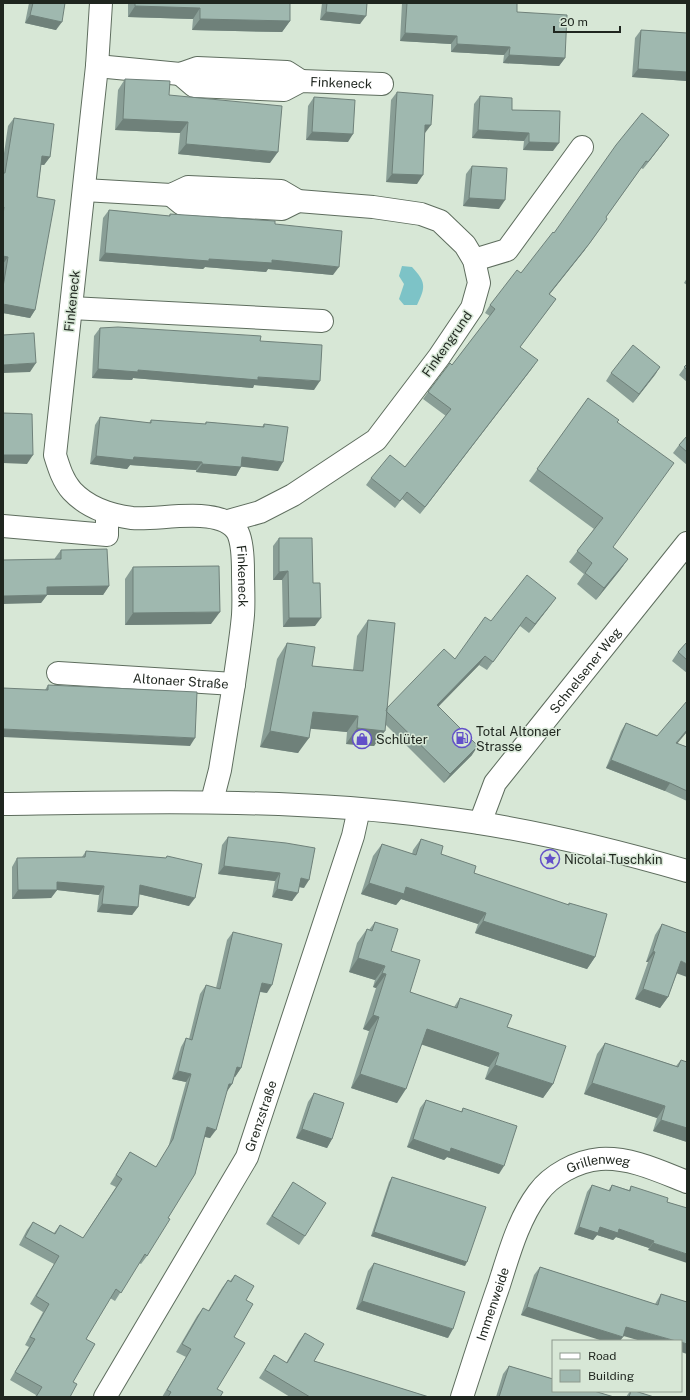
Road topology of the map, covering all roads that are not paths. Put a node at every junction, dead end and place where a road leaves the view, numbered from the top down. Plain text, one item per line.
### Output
1 (101, 3) edge
2 (97, 66) junction
3 (382, 84) dead end
4 (582, 146) dead end
5 (84, 190) junction
6 (474, 260) junction
7 (71, 308) junction
8 (322, 321) dead end
9 (107, 513) junction
10 (228, 522) junction
11 (3, 526) edge
12 (687, 543) edge
13 (58, 673) dead end
14 (234, 684) junction
15 (212, 801) junction
16 (3, 804) edge
17 (359, 809) junction
18 (486, 824) junction
19 (687, 871) edge
20 (687, 1182) edge
21 (526, 1212) joint
22 (105, 1397) edge
23 (462, 1397) edge

1 - 2 street, Finkeneck
2 - 3 street, Finkeneck
2 - 5 street, Finkeneck
4 - 6 street
5 - 6 street, Finkengrund
5 - 7 street, Finkeneck
6 - 10 street, Finkengrund
7 - 8 street
7 - 9 street, Finkeneck
9 - 10 street, Finkeneck
9 - 11 street
10 - 14 street, Finkeneck
12 - 18 street, Schnelsener Weg
13 - 14 street, Altonaer Straße
14 - 15 street, Altonaer Straße
15 - 16 street
15 - 17 street
17 - 18 street
17 - 22 street, Grenzstraße
18 - 19 street
20 - 21 street, Grillenweg
21 - 23 street, Immenweide

